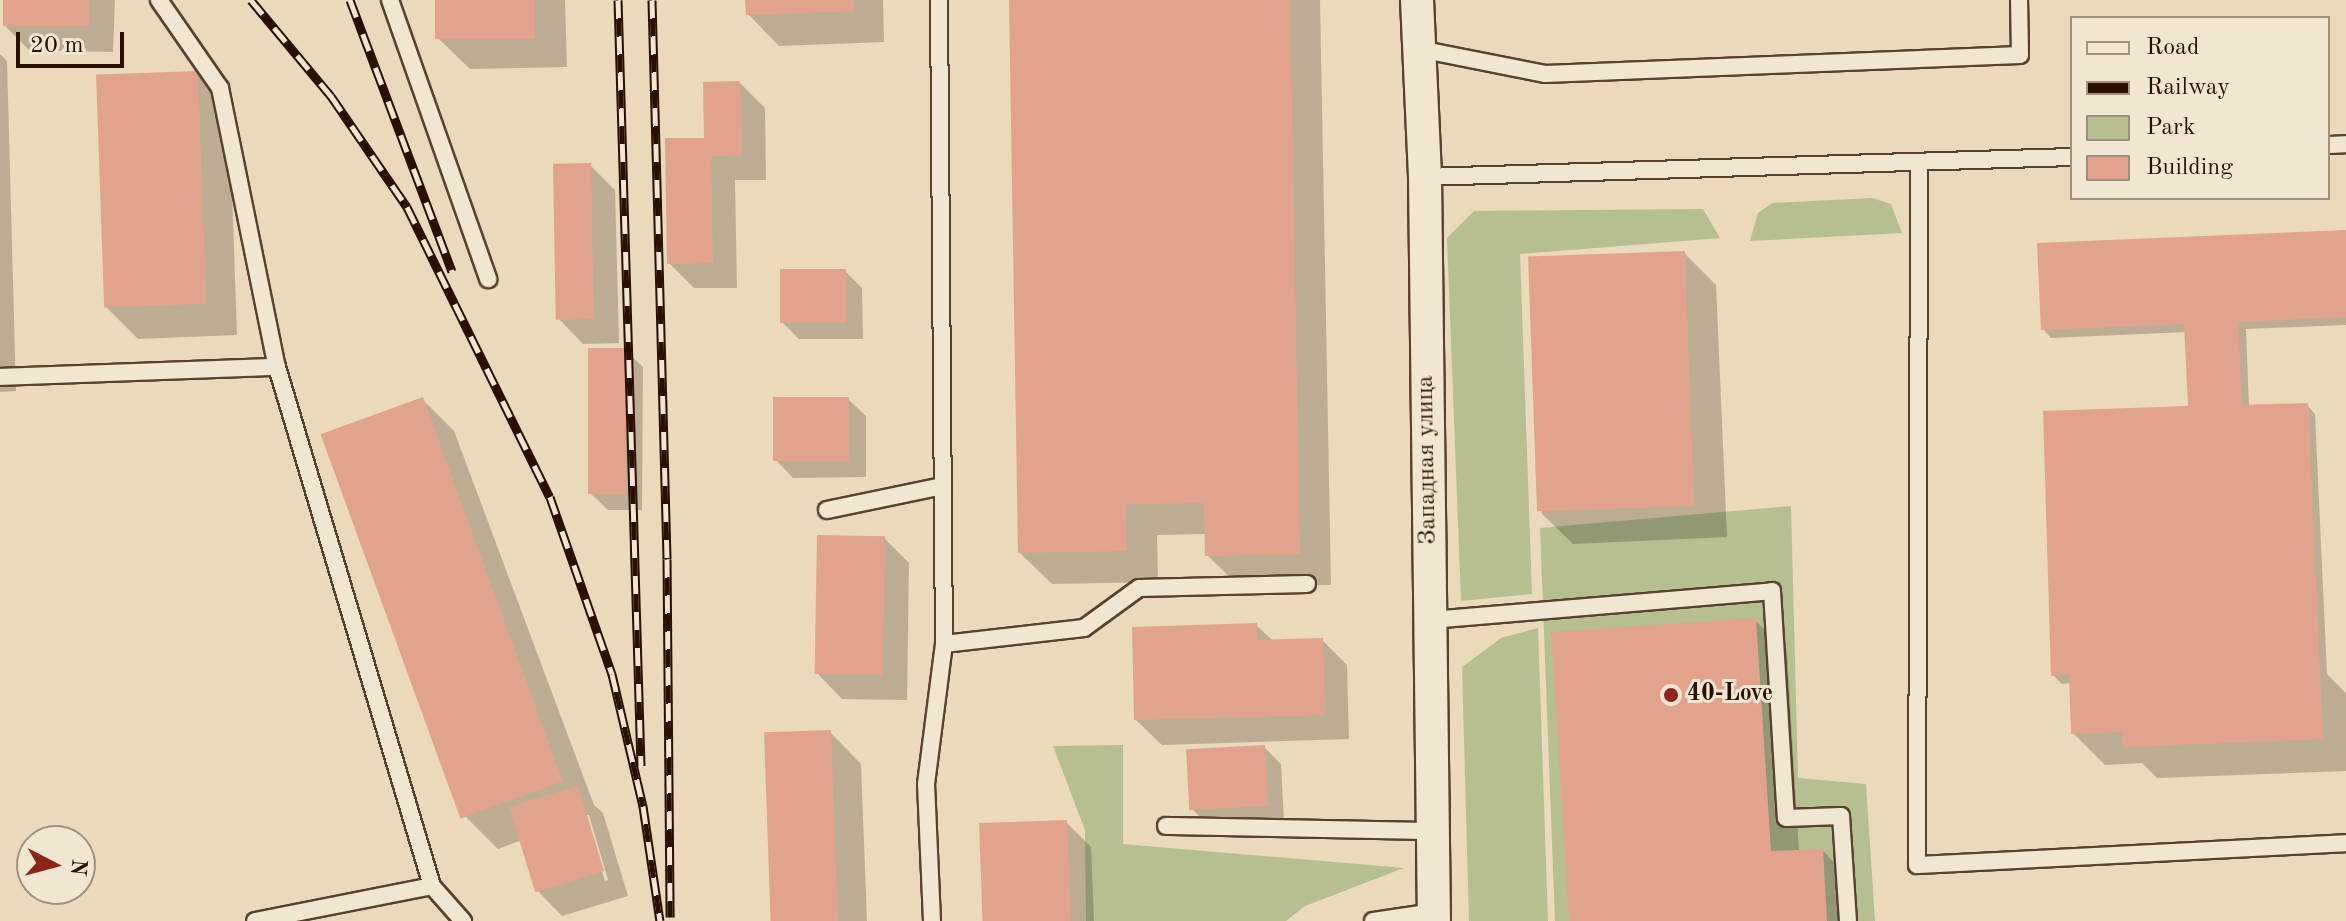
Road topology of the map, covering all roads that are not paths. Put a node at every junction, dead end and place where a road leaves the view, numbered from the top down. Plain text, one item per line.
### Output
1 (159, 0) edge
2 (390, 0) edge
3 (939, 0) edge
4 (1417, 0) edge
5 (2019, 0) edge
6 (1419, 49) junction
7 (2070, 157) edge
8 (1919, 165) junction
9 (1425, 177) junction
10 (488, 279) dead end
11 (277, 367) junction
12 (0, 377) edge
13 (943, 486) junction
14 (827, 510) dead end
15 (1307, 584) dead end
16 (1430, 620) junction
17 (944, 644) junction
18 (1166, 826) dead end
19 (1432, 831) junction
20 (2346, 843) edge
21 (432, 886) junction
22 (1434, 917) edge
23 (255, 921) edge
24 (463, 921) edge
25 (932, 921) edge
26 (1373, 921) edge
27 (1848, 921) edge

1 - 11 lane
2 - 10 lane
3 - 13 lane
4 - 6 street, Западная улица
5 - 6 lane
6 - 9 street, Западная улица
7 - 8 lane
8 - 9 lane
8 - 20 lane
9 - 16 street, Западная улица
11 - 12 lane
11 - 21 lane
13 - 14 lane
13 - 17 lane
15 - 17 lane
16 - 19 street, Западная улица
16 - 27 lane
17 - 25 lane
18 - 19 lane
19 - 22 street, Западная улица
21 - 23 lane
21 - 24 lane
22 - 26 lane

